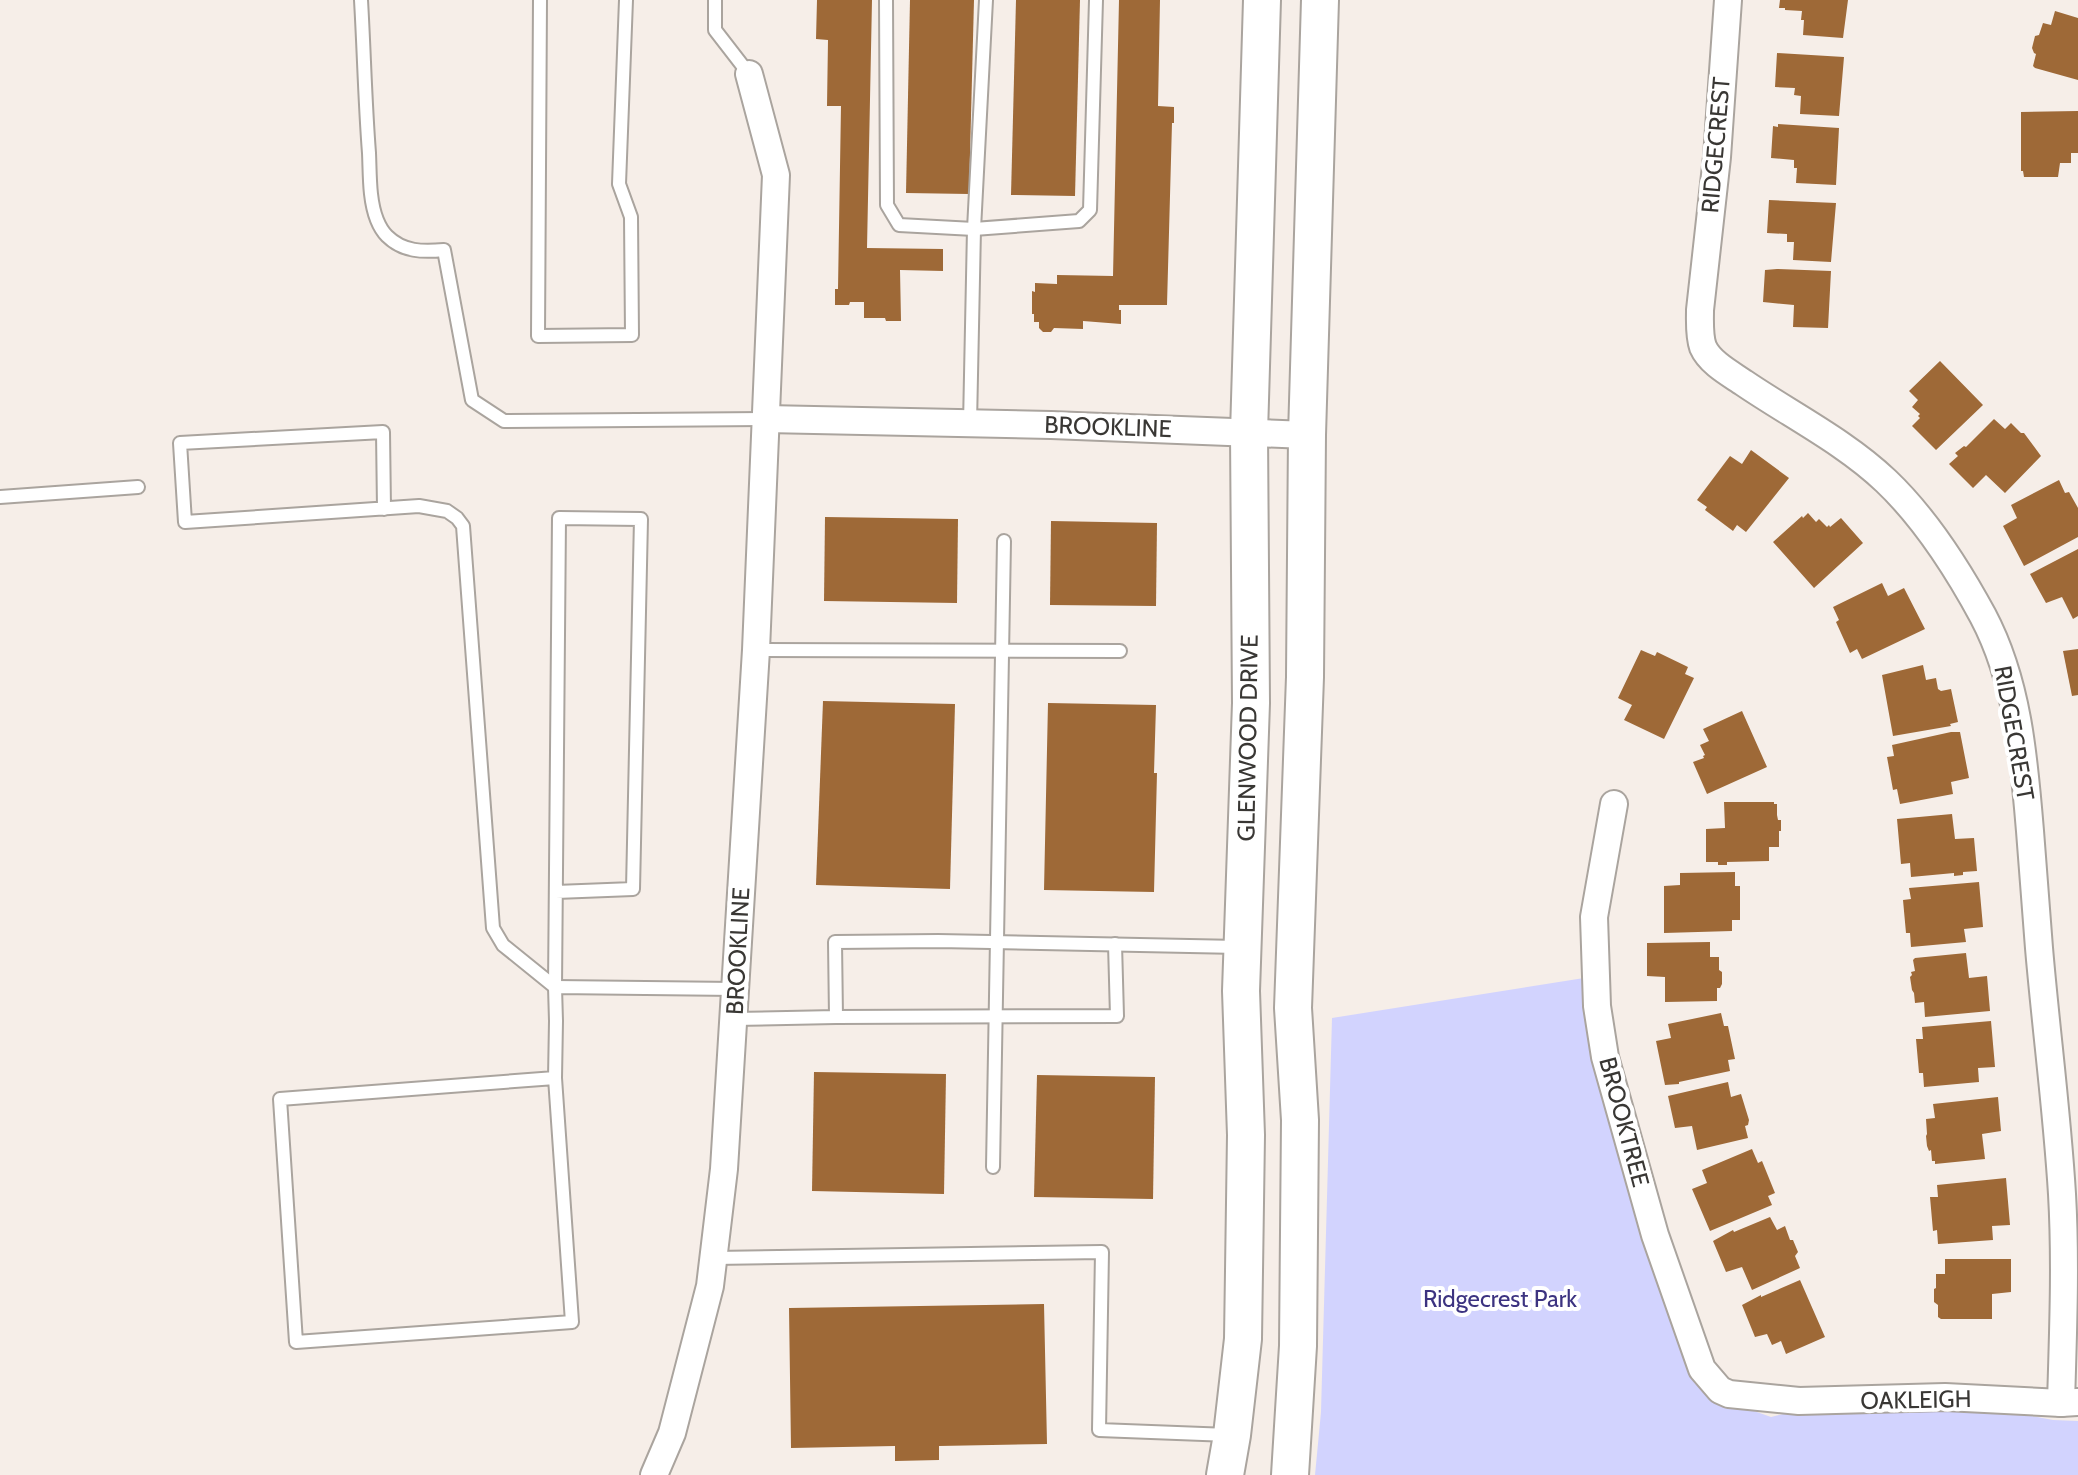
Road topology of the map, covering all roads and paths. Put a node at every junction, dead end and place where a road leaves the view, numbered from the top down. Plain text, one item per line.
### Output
1 (361, 0) edge
2 (540, 0) edge
3 (626, 0) edge
4 (715, 0) edge
5 (886, 0) edge
6 (986, 0) edge
7 (1096, 0) edge
8 (1262, 0) edge
9 (1320, 0) edge
10 (1728, 0) edge
11 (749, 74) joint
12 (974, 229) junction
13 (766, 419) junction
14 (970, 424) junction
15 (1249, 433) junction
16 (1307, 435) junction
17 (138, 487) dead end
18 (0, 497) edge
19 (384, 509) junction
20 (1004, 541) dead end
21 (756, 650) junction
22 (1002, 651) junction
23 (1120, 651) dead end
24 (1614, 804) dead end
25 (556, 892) junction
26 (997, 942) junction
27 (1115, 944) junction
28 (1243, 947) junction
29 (555, 987) junction
30 (736, 989) junction
31 (836, 1017) junction
32 (996, 1017) junction
33 (734, 1019) junction
34 (555, 1078) junction
35 (993, 1167) dead end
36 (714, 1258) junction
37 (1754, 1397) joint
38 (2070, 1402) edge
39 (1232, 1435) junction
40 (654, 1475) edge
41 (1225, 1475) edge
42 (1290, 1475) edge

1 - 13 lane
2 - 3 lane
4 - 11 lane
5 - 12 lane
6 - 12 lane
7 - 12 lane
8 - 15 main road, GLENWOOD DRIVE
9 - 16 main road
10 - 38 street, RIDGECREST
11 - 13 street, BROOKLINE
12 - 14 lane
13 - 14 street, BROOKLINE
13 - 21 street, BROOKLINE
14 - 15 street, BROOKLINE
15 - 16 street, BROOKLINE
15 - 28 main road, GLENWOOD DRIVE
16 - 42 main road
17 - 18 lane
19 - 19 lane
19 - 29 lane
20 - 22 lane
21 - 22 lane
21 - 30 street, BROOKLINE
22 - 23 lane
22 - 26 lane
24 - 37 street, BROOKTREE
25 - 25 lane
25 - 29 lane
26 - 27 lane
26 - 31 lane
26 - 32 lane
27 - 28 lane
27 - 32 lane
28 - 39 main road, GLENWOOD DRIVE
29 - 30 lane
29 - 34 lane
30 - 33 street, BROOKLINE
31 - 32 lane
31 - 33 lane
32 - 35 lane
33 - 36 street, BROOKLINE
34 - 34 lane
36 - 39 lane
36 - 40 street, BROOKLINE
37 - 38 street, OAKLEIGH
39 - 41 main road, GLENWOOD DRIVE

